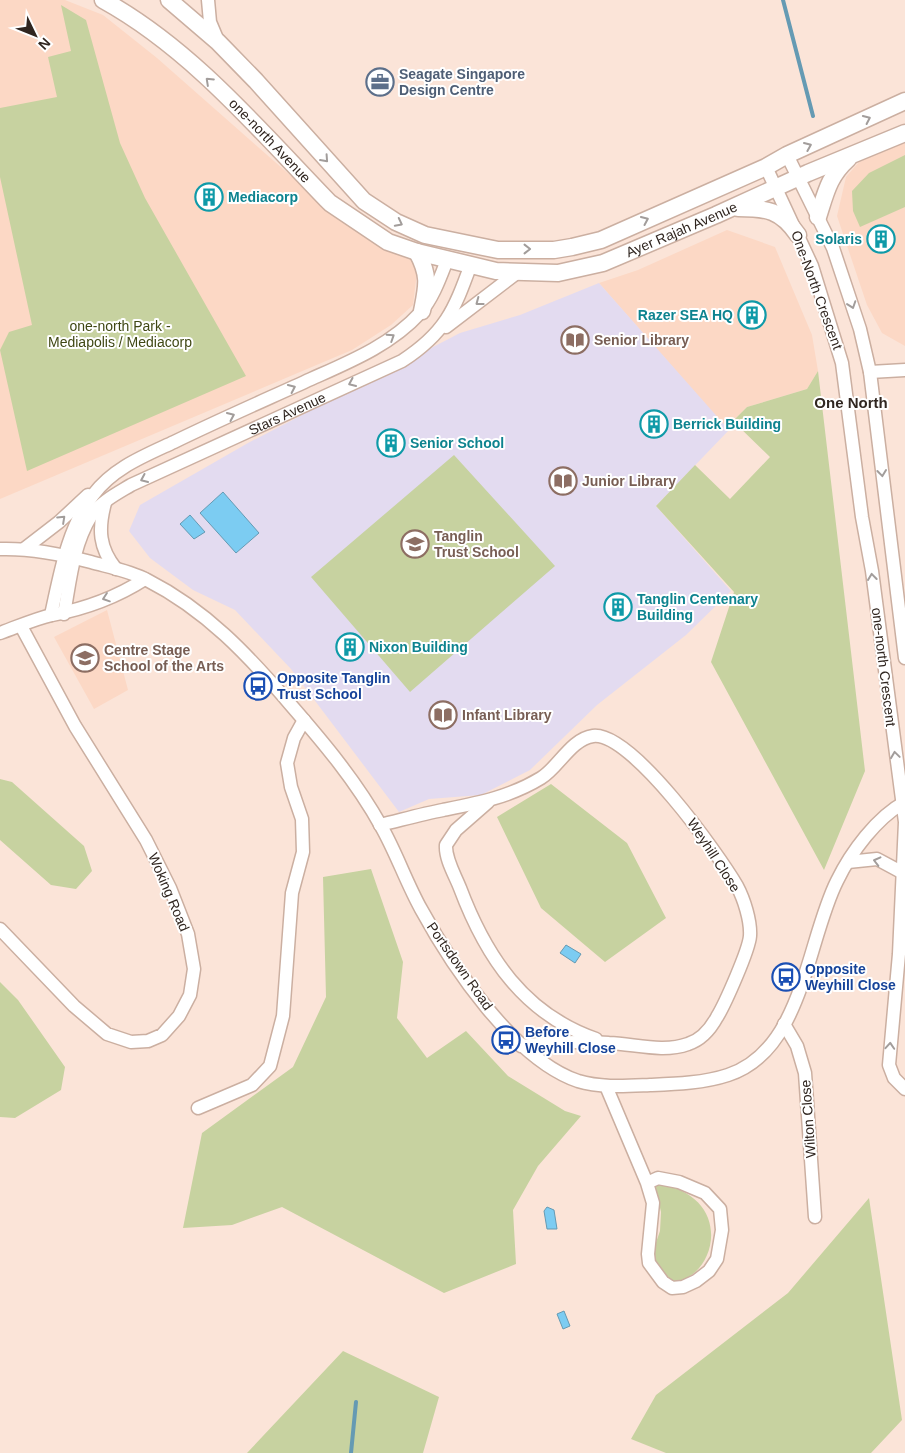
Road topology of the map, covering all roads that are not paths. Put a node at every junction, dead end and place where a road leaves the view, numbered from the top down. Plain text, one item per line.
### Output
1 (103, 0) edge
2 (169, 0) edge
3 (208, 0) edge
4 (218, 42) junction
5 (905, 101) edge
6 (905, 133) edge
7 (855, 152) junction
8 (787, 155) junction
9 (766, 167) junction
10 (798, 178) junction
11 (776, 187) junction
12 (731, 208) junction
13 (818, 217) junction
14 (798, 235) junction
15 (453, 241) junction
16 (478, 247) junction
17 (418, 252) junction
18 (447, 260) junction
19 (471, 264) junction
20 (518, 272) junction
21 (422, 311) junction
22 (431, 339) junction
23 (905, 370) edge
24 (870, 372) junction
25 (850, 419) joint
26 (102, 485) junction
27 (106, 501) junction
28 (24, 548) junction
29 (0, 549) edge
30 (69, 556) junction
31 (116, 569) junction
32 (145, 579) junction
33 (64, 614) junction
34 (51, 615) junction
35 (21, 626) junction
36 (0, 633) edge
37 (905, 658) edge
38 (304, 720) junction
39 (489, 802) junction
40 (903, 803) edge
41 (380, 825) junction
42 (848, 862) junction
43 (903, 874) junction
44 (0, 930) edge
45 (784, 1024) junction
46 (608, 1042) junction
47 (521, 1046) junction
48 (606, 1086) junction
49 (905, 1089) edge
50 (198, 1108) dead end
51 (647, 1183) junction
52 (815, 1217) dead end

17 -> 1 street, one-north Avenue
2 - 4 street, one-north Avenue
3 - 4 street
4 -> 15 street, one-north Avenue
8 -> 5 street, Ayer Rajah Avenue
6 - 7 street, Ayer Rajah Avenue
7 - 10 street, Ayer Rajah Avenue
7 - 13 street
8 - 9 street, Ayer Rajah Avenue
8 - 10 street, one-north Crescent
9 - 11 street, One-North Crescent
16 -> 9 street, Ayer Rajah Avenue
10 - 11 street, Ayer Rajah Avenue
10 - 13 street, one-north Crescent
11 - 12 street, Ayer Rajah Avenue
11 - 14 street, One-North Crescent
12 - 14 street
12 - 20 street, Ayer Rajah Avenue
13 -> 24 street, one-north Crescent
14 - 25 street, One-North Crescent
15 - 16 street, Ayer Rajah Avenue
15 - 18 street, Stars Avenue
16 - 19 street, Stars Avenue
17 - 18 street, one-north Avenue
17 - 21 street
18 - 19 street, Ayer Rajah Avenue
18 - 21 street, Stars Avenue
19 - 20 street, Ayer Rajah Avenue
19 - 22 street, Stars Avenue
20 -> 22 street
26 -> 21 street, Stars Avenue
22 -> 27 street, Stars Avenue
23 - 24 street
24 -> 37 street, one-north Crescent
40 -> 25 street, one-north Crescent
28 -> 26 street
26 - 30 street, Stars Avenue
27 - 30 street, Stars Avenue
27 - 31 street
28 - 29 street, Portsdown Road
28 - 30 street, Portsdown Road
30 - 31 street, Portsdown Road
30 - 33 street
30 - 34 street
31 - 32 street, Portsdown Road
32 -> 33 street
32 - 38 street, Portsdown Road
33 - 34 street
34 - 35 street
35 - 36 street
35 - 44 street, Woking Road
38 - 41 street, Portsdown Road
38 - 50 street
39 - 41 street, Weyhill Close
39 - 46 street, Weyhill Close
39 - 46 street, Weyhill Close
40 - 42 street, Portsdown Road
40 - 43 street, one-north Crescent
41 - 47 street, Portsdown Road
43 -> 42 street
42 - 45 street, Portsdown Road
49 -> 43 street, one-north Crescent
45 - 48 street, Portsdown Road
45 - 52 street, Wilton Close
46 - 47 street, Weyhill Close
47 - 48 street, Portsdown Road
48 - 51 street
51 - 51 street

